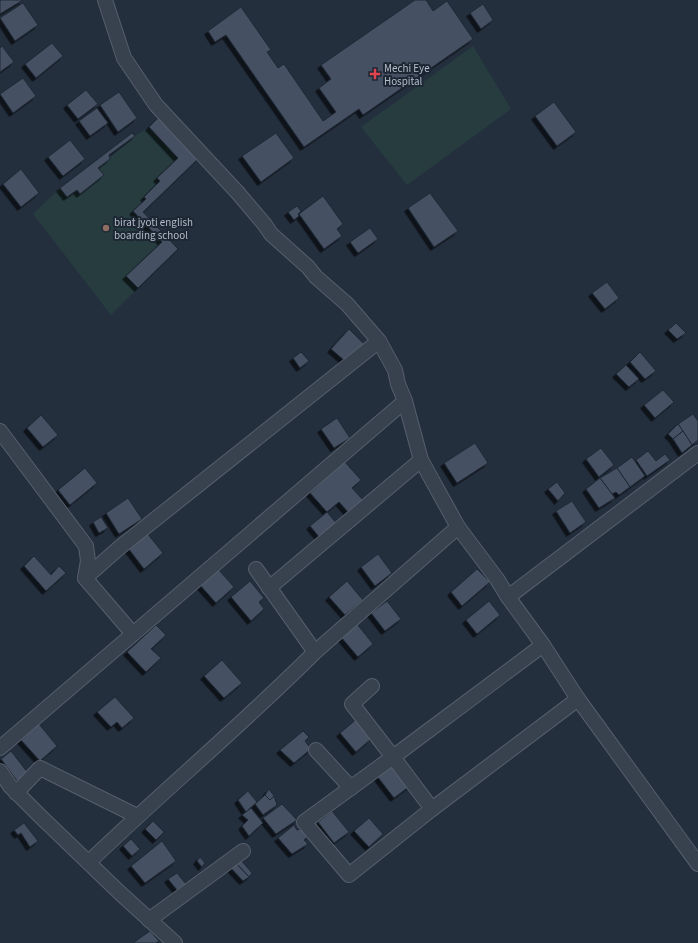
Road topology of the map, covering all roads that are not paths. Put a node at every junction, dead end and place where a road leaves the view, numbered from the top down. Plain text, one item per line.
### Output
1 (105, 0) edge
2 (379, 341) junction
3 (405, 401) junction
4 (0, 431) edge
5 (698, 453) edge
6 (421, 460) junction
7 (458, 527) junction
8 (256, 569) dead end
9 (85, 578) junction
10 (269, 588) junction
11 (508, 596) junction
12 (133, 634) junction
13 (543, 644) junction
14 (315, 652) junction
15 (372, 686) dead end
16 (578, 699) junction
17 (0, 748) edge
18 (316, 750) dead end
19 (393, 757) junction
20 (0, 771) edge
21 (350, 788) junction
22 (16, 792) junction
23 (432, 809) junction
24 (137, 816) junction
25 (243, 851) dead end
26 (89, 862) junction
27 (698, 864) edge
28 (149, 920) junction
29 (175, 943) edge

1 - 2 street
2 - 3 street
2 - 9 street
3 - 6 street
3 - 12 street
4 - 9 street
5 - 11 street
6 - 7 street
6 - 10 street
7 - 11 street
7 - 14 street
8 - 10 street
9 - 12 street
10 - 14 street
11 - 13 street
12 - 17 street
13 - 16 street
13 - 19 street
14 - 24 street
15 - 19 street
16 - 23 street
16 - 27 street
18 - 21 street
19 - 21 street
19 - 23 street
20 - 22 street
21 - 23 street
22 - 24 street
22 - 26 street
24 - 26 street
25 - 28 street
26 - 28 street
28 - 29 street

